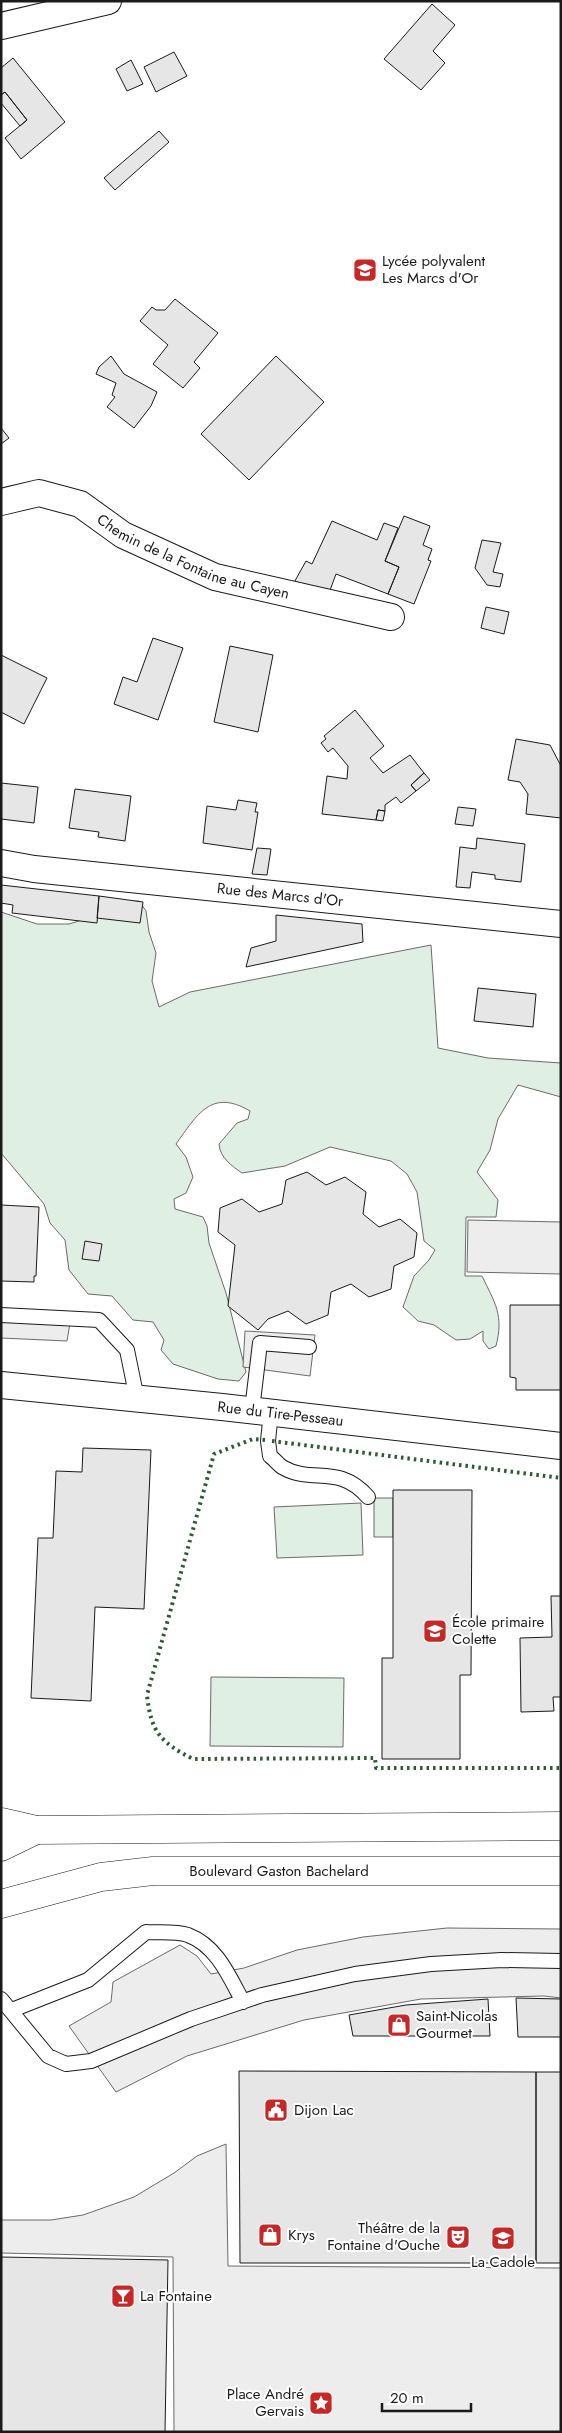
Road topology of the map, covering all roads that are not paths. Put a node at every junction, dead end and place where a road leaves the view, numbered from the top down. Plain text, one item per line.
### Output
1 (108, 1) edge
2 (1, 26) edge
3 (1, 502) edge
4 (391, 617) dead end
5 (1, 863) edge
6 (561, 924) edge
7 (1, 1315) edge
8 (309, 1346) dead end
9 (1, 1385) edge
10 (137, 1399) junction
11 (261, 1411) junction
12 (561, 1446) edge
13 (368, 1497) dead end
14 (1, 1822) edge
15 (561, 1826) edge
16 (36, 1830) junction
17 (1, 1846) edge
18 (561, 1871) edge
19 (1, 1904) edge
20 (561, 1961) edge
21 (1, 1999) edge
22 (243, 2002) junction
23 (12, 2010) junction

1 - 2 street
3 - 4 street, Chemin de la Fontaine au Cayen
5 - 6 street, Rue des Marcs d'Or
7 - 10 lane
8 - 11 lane
9 - 10 street, Rue du Tire-Pesseau
10 - 11 street, Rue du Tire-Pesseau
11 - 12 street, Rue du Tire-Pesseau
11 - 13 lane
14 - 16 street
15 - 16 street
16 - 17 street
18 - 19 street, Boulevard Gaston Bachelard
20 - 22 lane
21 - 23 lane
22 - 23 lane
22 - 23 lane

